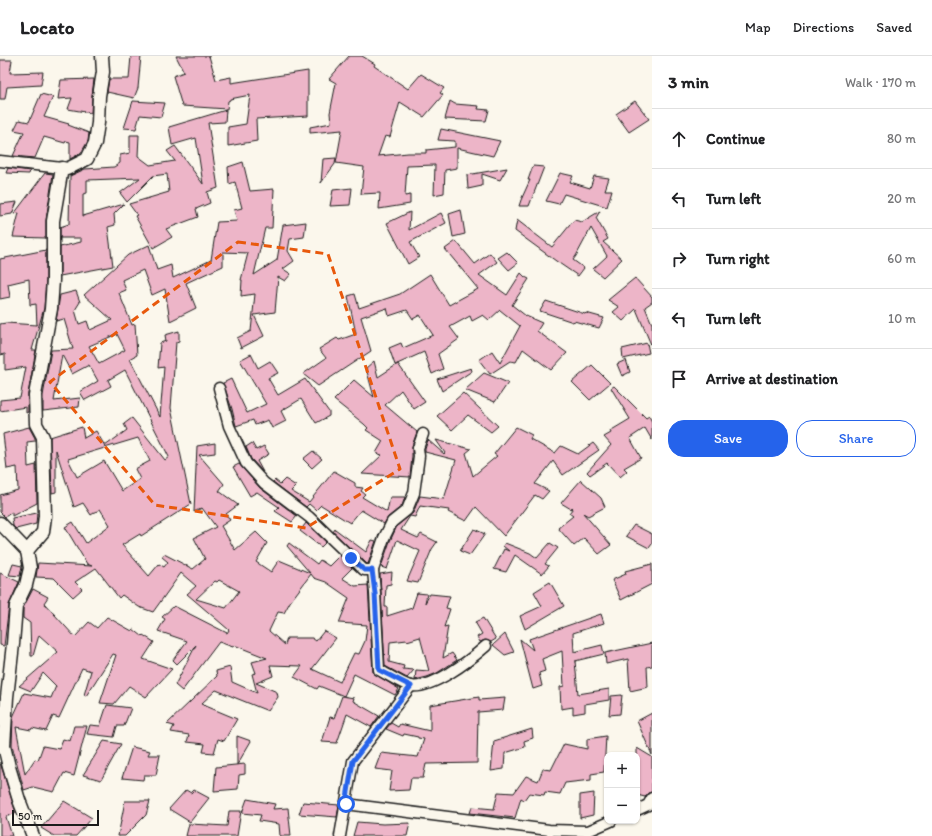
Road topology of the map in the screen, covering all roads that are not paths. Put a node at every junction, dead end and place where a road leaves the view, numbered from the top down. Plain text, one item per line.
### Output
1 (102, 56) edge
2 (0, 161) edge
3 (62, 168) junction
4 (219, 388) dead end
5 (422, 434) dead end
6 (0, 523) edge
7 (27, 551) junction
8 (372, 570) junction
9 (486, 646) dead end
10 (411, 686) junction
11 (652, 798) edge
12 (346, 804) junction
13 (640, 809) edge
14 (604, 824) edge
15 (33, 836) edge
16 (340, 836) edge

1 - 3 street
2 - 3 street
3 - 7 street
4 - 8 street
5 - 8 street
6 - 7 street
7 - 15 street
8 - 10 street
9 - 10 street
10 - 12 street
11 - 13 street
12 - 14 street
12 - 16 street

